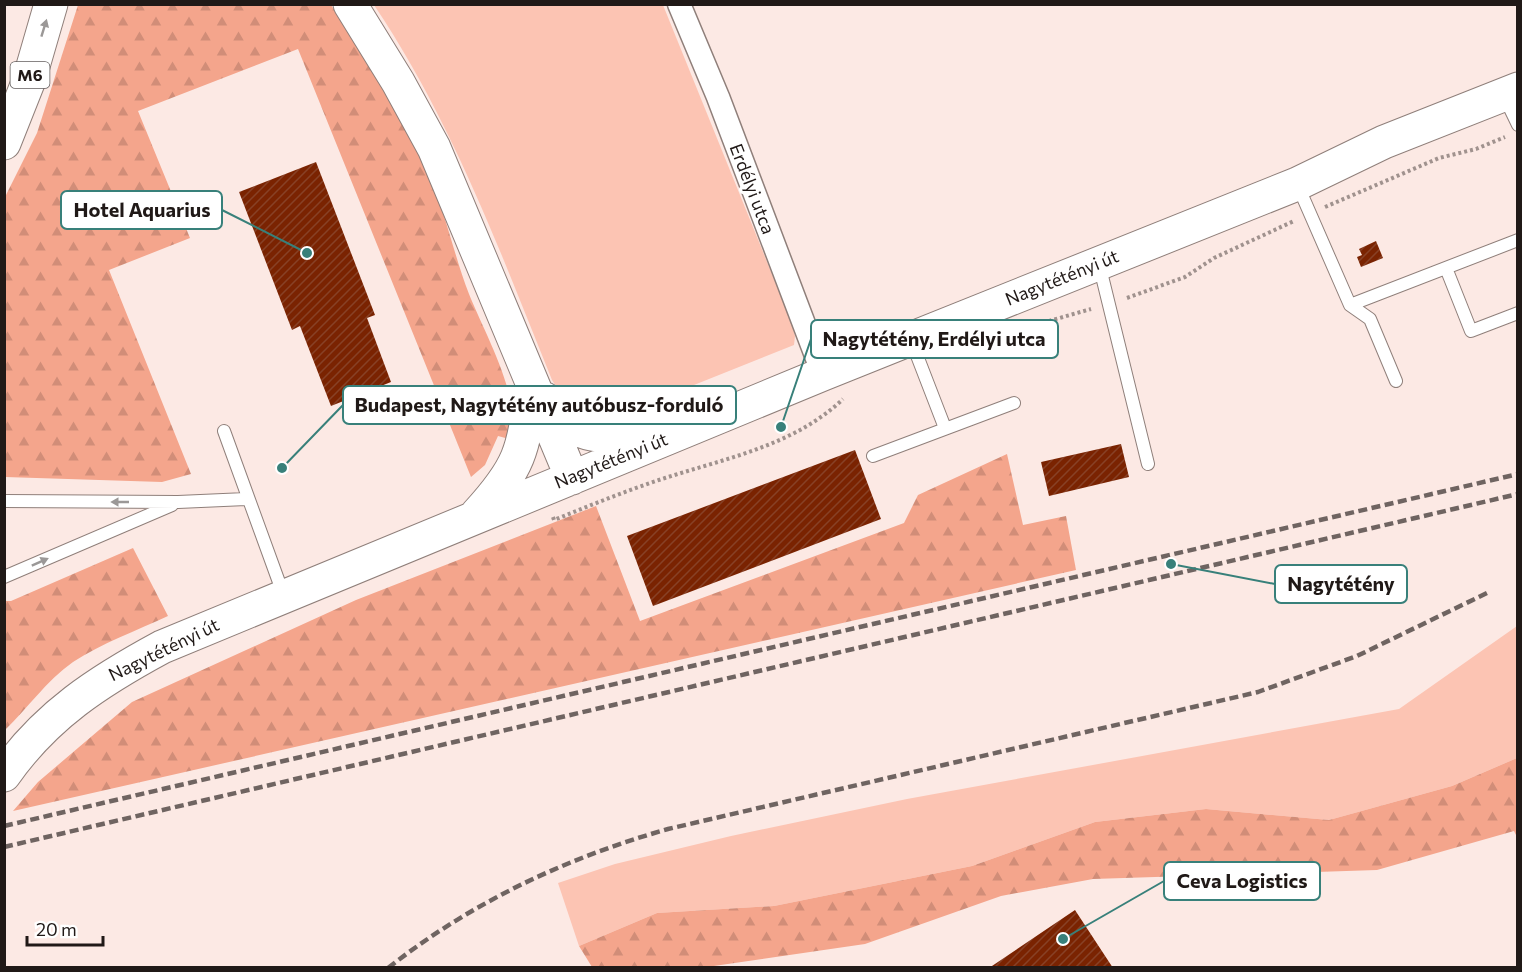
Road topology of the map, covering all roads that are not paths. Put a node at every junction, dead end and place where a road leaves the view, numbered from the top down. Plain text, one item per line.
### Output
1 (51, 4) edge
2 (350, 4) edge
3 (679, 4) edge
4 (1510, 92) edge
5 (1518, 125) edge
6 (4, 143) edge
7 (1304, 199) junction
8 (1518, 240) edge
9 (1099, 263) junction
10 (1446, 268) junction
11 (1350, 305) junction
12 (1518, 313) edge
13 (911, 339) junction
14 (823, 374) junction
15 (1396, 381) dead end
16 (532, 382) junction
17 (1014, 403) dead end
18 (945, 428) junction
19 (224, 431) dead end
20 (670, 437) junction
21 (873, 456) dead end
22 (1148, 464) dead end
23 (572, 478) junction
24 (246, 499) junction
25 (4, 501) edge
26 (178, 502) junction
27 (474, 518) junction
28 (4, 577) edge
29 (284, 596) junction
30 (4, 775) edge

6 -> 1 main road, M6
2 - 16 main road
3 - 14 street, Erdélyi utca
4 - 5 lane
4 - 7 main road, Nagytétényi út
7 - 9 main road, Nagytétényi út
7 - 11 lane
8 - 10 lane
9 - 13 main road, Nagytétényi út
9 - 22 lane
10 - 11 lane
10 - 12 lane
11 - 15 lane
13 - 14 main road, Nagytétényi út
13 - 18 lane
14 - 20 main road, Nagytétényi út
16 - 20 main road
16 - 23 main road
16 - 27 main road
17 - 18 lane
18 - 21 lane
19 - 24 lane
20 - 23 main road, Nagytétényi út
23 - 27 main road, Nagytétényi út
24 - 26 lane
24 - 29 lane
26 -> 25 lane
28 -> 26 lane
27 - 29 main road, Nagytétényi út
29 - 30 main road, Nagytétényi út

